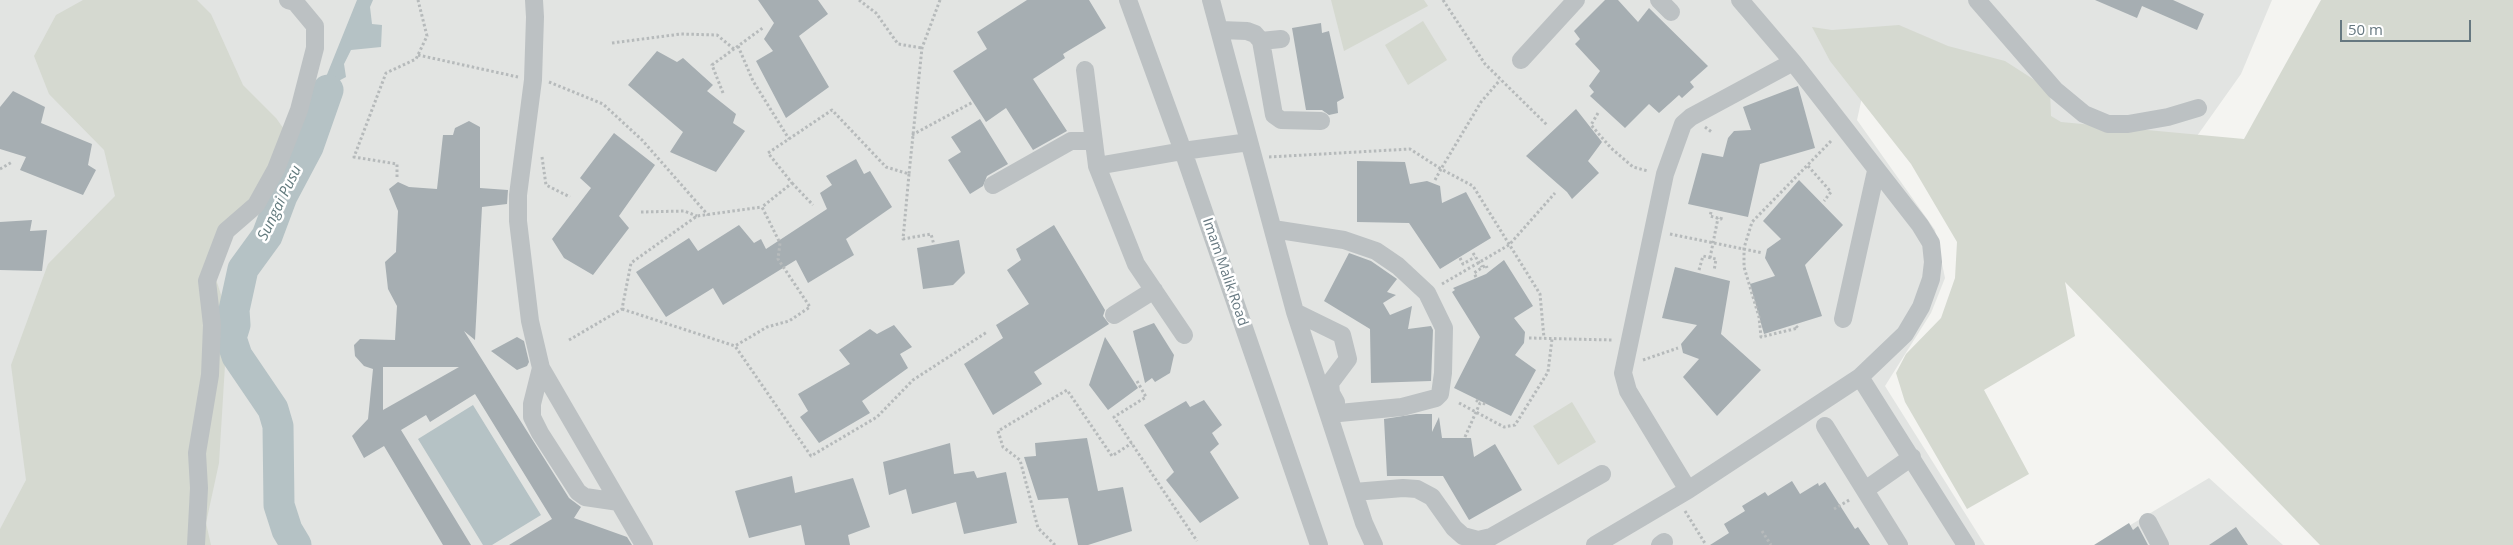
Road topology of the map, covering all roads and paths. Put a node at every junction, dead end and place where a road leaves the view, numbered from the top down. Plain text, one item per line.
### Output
1 (288, 0) edge
2 (418, 0) edge
3 (534, 0) edge
4 (859, 0) edge
5 (940, 0) edge
6 (1128, 0) edge
7 (1211, 0) edge
8 (1443, 0) edge
9 (1576, 0) edge
10 (1740, 0) edge
11 (1977, 0) edge
12 (764, 27) dead end
13 (1220, 30) junction
14 (1281, 39) dead end
15 (1261, 41) junction
16 (612, 42) dead end
17 (736, 48) junction
18 (922, 48) junction
19 (418, 55) junction
20 (1521, 60) dead end
21 (1793, 62) junction
22 (1086, 70) dead end
23 (532, 80) junction
24 (1500, 80) dead end
25 (723, 93) dead end
26 (973, 102) dead end
27 (2198, 108) dead end
28 (1321, 121) dead end
29 (1547, 125) dead end
30 (1844, 127) junction
31 (1702, 131) dead end
32 (1713, 133) dead end
33 (912, 135) junction
34 (789, 139) junction
35 (1094, 140) junction
36 (1251, 150) junction
37 (1183, 151) junction
38 (12, 162) dead end
39 (1097, 166) junction
40 (1808, 166) junction
41 (1441, 169) junction
42 (0, 170) edge
43 (1876, 170) junction
44 (909, 174) junction
45 (397, 177) dead end
46 (1435, 180) dead end
47 (792, 183) junction
48 (993, 185) dead end
49 (1555, 193) dead end
50 (1824, 201) dead end
51 (813, 205) dead end
52 (762, 207) junction
53 (641, 212) dead end
54 (1711, 212) dead end
55 (708, 215) junction
56 (1722, 215) dead end
57 (697, 216) junction
58 (1718, 218) junction
59 (1273, 229) junction
60 (1652, 231) junction
61 (1713, 242) junction
62 (934, 245) dead end
63 (1510, 245) junction
64 (1744, 248) junction
65 (1763, 253) dead end
66 (1460, 258) dead end
67 (1710, 258) junction
68 (1479, 262) junction
69 (1482, 267) junction
70 (1488, 268) dead end
71 (1699, 270) dead end
72 (1714, 272) dead end
73 (1476, 276) dead end
74 (1442, 284) dead end
75 (1154, 290) junction
76 (622, 309) junction
77 (1295, 312) junction
78 (1114, 315) dead end
79 (1843, 319) dead end
80 (1796, 326) dead end
81 (987, 332) dead end
82 (1184, 335) dead end
83 (1529, 338) dead end
84 (1544, 338) junction
85 (1552, 338) junction
86 (569, 340) dead end
87 (1614, 340) dead end
88 (735, 346) junction
89 (1678, 348) dead end
90 (1624, 366) junction
91 (542, 368) junction
92 (1860, 377) junction
93 (1137, 381) dead end
94 (1476, 400) dead end
95 (1459, 403) dead end
96 (1480, 403) junction
97 (1486, 404) dead end
98 (1348, 411) junction
99 (1476, 412) junction
100 (1329, 414) junction
101 (1824, 426) dead end
102 (1465, 437) dead end
103 (1132, 443) junction
104 (1912, 457) junction
105 (1602, 474) dead end
106 (1865, 490) junction
107 (1354, 492) junction
108 (1684, 497) junction
109 (619, 502) junction
110 (2148, 522) dead end
111 (1762, 531) dead end
112 (1197, 542) dead end
113 (196, 545) edge
114 (644, 545) edge
115 (1054, 545) edge
116 (1319, 545) edge
117 (1374, 545) edge
118 (1595, 545) edge
119 (1706, 545) edge
120 (1771, 545) edge
121 (1899, 545) edge
122 (1966, 545) edge
123 (2160, 545) edge

1 - 113 lane
2 - 19 path
3 - 23 lane
4 - 18 path
5 - 18 path
6 - 37 lane, Imam Malik Road
7 - 13 lane
8 - 29 path
9 - 20 lane
10 - 21 lane
11 - 27 lane
12 - 17 path
13 - 15 lane
13 - 36 lane
14 - 15 lane
15 - 28 lane
16 - 17 path
17 - 25 path
17 - 34 path
18 - 33 path
19 - 23 path
19 - 45 path
21 - 30 lane
21 - 60 lane
22 - 35 lane
23 - 55 path
23 - 91 lane
24 - 41 path
26 - 33 path
30 - 40 path
30 - 43 lane
31 - 32 path
33 - 44 path
34 - 44 path
34 - 47 path
35 - 39 lane
35 - 48 lane
36 - 37 lane
36 - 41 path
36 - 59 lane
37 - 39 lane
37 - 116 lane, Imam Malik Road
38 - 42 path
39 - 75 lane
40 - 50 path
40 - 64 path
41 - 46 path
41 - 63 path
43 - 79 lane
43 - 92 lane
44 - 62 path
47 - 51 path
47 - 52 path
49 - 63 path
52 - 55 path
52 - 88 path
53 - 57 path
54 - 58 path
55 - 57 path
56 - 58 path
57 - 76 path
58 - 61 path
59 - 77 lane
59 - 98 lane
60 - 61 path
60 - 90 lane
61 - 64 path
61 - 67 path
63 - 68 path
63 - 84 path
64 - 65 path
64 - 80 path
66 - 68 path
67 - 71 path
67 - 72 path
68 - 69 path
68 - 74 path
69 - 70 path
69 - 73 path
75 - 78 lane
75 - 82 lane
76 - 86 path
76 - 88 path
77 - 98 lane
77 - 100 lane
81 - 88 path
83 - 84 path
84 - 85 path
85 - 87 path
85 - 99 path
89 - 90 path
90 - 108 lane
91 - 109 lane
91 - 109 lane
92 - 104 lane
92 - 108 lane
93 - 103 path
94 - 96 path
95 - 99 path
96 - 97 path
96 - 99 path
98 - 100 lane
99 - 102 path
100 - 107 lane
101 - 106 lane
103 - 112 path
103 - 115 path
104 - 106 lane
104 - 122 lane
105 - 107 lane
106 - 121 lane
107 - 117 lane
108 - 118 lane
108 - 119 path
109 - 114 lane
110 - 123 lane
111 - 120 path

